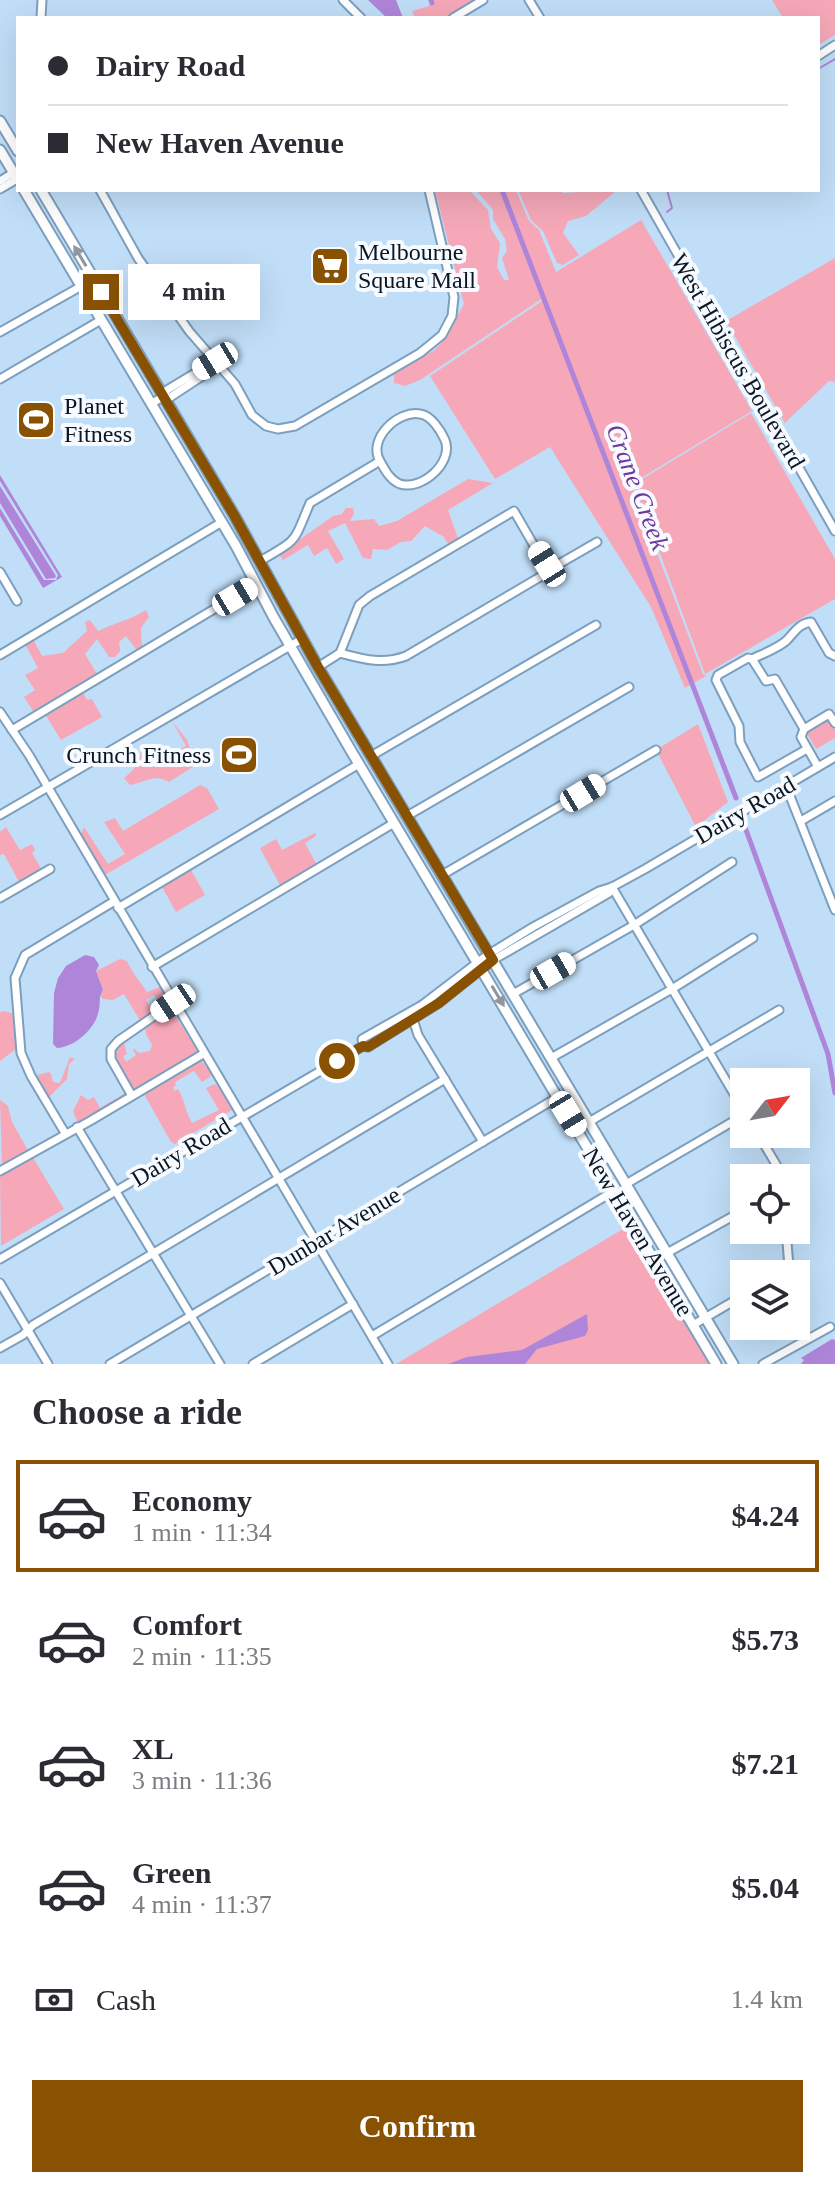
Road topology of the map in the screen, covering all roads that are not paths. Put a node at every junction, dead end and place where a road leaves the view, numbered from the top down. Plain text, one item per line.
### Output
1 (343, 0) edge
2 (483, 0) edge
3 (359, 16) edge
4 (456, 16) edge
5 (0, 121) edge
6 (16, 148) edge
7 (2, 154) edge
8 (16, 174) edge
9 (16, 176) edge
10 (0, 189) edge
11 (25, 192) edge
12 (42, 192) edge
13 (101, 192) edge
14 (429, 192) edge
15 (642, 192) edge
16 (94, 279) junction
17 (81, 285) junction
18 (101, 320) junction
19 (0, 332) edge
20 (217, 363) junction
21 (0, 379) edge
22 (164, 396) junction
23 (151, 404) junction
24 (380, 461) junction
25 (222, 522) junction
26 (835, 531) edge
27 (597, 542) dead end
28 (236, 546) junction
29 (260, 561) junction
30 (547, 568) junction
31 (2, 578) edge
32 (256, 584) junction
33 (279, 596) junction
34 (17, 601) dead end
35 (596, 625) dead end
36 (302, 639) junction
37 (289, 645) junction
38 (340, 653) junction
39 (0, 655) edge
40 (835, 656) edge
41 (752, 659) junction
42 (318, 667) junction
43 (629, 687) dead end
44 (0, 712) edge
45 (835, 723) edge
46 (804, 729) junction
47 (12, 730) junction
48 (350, 749) junction
49 (807, 749) junction
50 (656, 750) dead end
51 (371, 756) junction
52 (835, 757) edge
53 (359, 764) junction
54 (818, 767) junction
55 (383, 775) junction
56 (786, 786) junction
57 (48, 787) junction
58 (835, 801) edge
59 (384, 806) junction
60 (0, 815) edge
61 (407, 816) junction
62 (801, 821) junction
63 (394, 823) junction
64 (732, 862) dead end
65 (50, 869) dead end
66 (442, 875) junction
67 (835, 878) edge
68 (431, 883) junction
69 (824, 884) junction
70 (612, 887) junction
71 (454, 894) junction
72 (0, 898) edge
73 (116, 905) junction
74 (835, 910) edge
75 (634, 925) junction
76 (753, 938) dead end
77 (491, 957) junction
78 (480, 966) junction
79 (152, 967) junction
80 (672, 989) junction
81 (513, 994) junction
82 (173, 1003) junction
83 (779, 1010) dead end
84 (412, 1015) junction
85 (526, 1044) junction
86 (709, 1052) junction
87 (203, 1054) junction
88 (551, 1058) junction
89 (445, 1079) junction
90 (730, 1089) edge
91 (132, 1096) junction
92 (558, 1097) junction
93 (581, 1108) junction
94 (241, 1117) junction
95 (730, 1121) edge
96 (589, 1122) junction
97 (77, 1127) junction
98 (65, 1133) junction
99 (483, 1142) junction
100 (0, 1171) edge
101 (602, 1172) junction
102 (278, 1178) junction
103 (626, 1184) junction
104 (117, 1190) junction
105 (614, 1191) junction
106 (635, 1200) junction
107 (730, 1218) edge
108 (316, 1242) junction
109 (645, 1244) junction
110 (154, 1253) junction
111 (667, 1253) junction
112 (0, 1259) edge
113 (0, 1283) edge
114 (730, 1303) edge
115 (353, 1304) junction
116 (192, 1315) junction
117 (705, 1317) junction
118 (693, 1325) junction
119 (830, 1327) dead end
120 (28, 1329) junction
121 (372, 1336) junction
122 (0, 1348) edge
123 (716, 1363) edge
124 (48, 1364) edge
125 (110, 1364) edge
126 (220, 1364) edge
127 (253, 1364) edge
128 (388, 1364) edge
129 (733, 1364) edge
130 (763, 1364) edge

1 - 3 street
2 - 4 street
5 - 6 main road
7 - 8 main road
9 - 10 street
11 - 17 main road, New Haven Avenue
16 -> 12 main road, New Haven Avenue
13 - 20 street
14 - 20 street
15 - 26 street, West Hibiscus Boulevard
16 - 17 street
16 - 22 main road, New Haven Avenue
17 - 18 main road, New Haven Avenue
17 - 19 street
18 - 21 street
18 - 23 main road, New Haven Avenue
20 - 22 street
22 - 23 street
22 - 29 main road, New Haven Avenue
23 - 25 main road, New Haven Avenue
24 - 24 street
24 - 29 street
25 - 28 main road, New Haven Avenue
25 - 39 street
27 - 30 street
28 - 29 main road
28 - 32 main road, New Haven Avenue
29 - 33 main road, New Haven Avenue
30 - 38 street
30 - 38 street
31 - 34 street
32 - 33 main road
32 - 37 main road, New Haven Avenue
32 - 47 street
33 - 36 main road, New Haven Avenue
35 - 51 street
36 - 37 street
36 - 42 main road, New Haven Avenue
37 - 48 main road, New Haven Avenue
37 - 57 street
38 - 42 street
40 - 41 street
41 - 46 street
41 - 49 street
42 - 51 main road, New Haven Avenue
43 - 61 street
44 - 47 street
45 - 46 street
46 - 49 street
47 - 57 street
48 - 51 main road
48 - 53 main road, New Haven Avenue
49 - 54 street
50 - 66 street
51 - 55 main road, New Haven Avenue
52 - 54 street, Dairy Road
53 - 55 main road
53 - 59 main road, New Haven Avenue
53 - 73 street
54 - 56 street, Dairy Road
55 - 61 main road, New Haven Avenue
56 - 62 street
56 - 70 street, Dairy Road
57 - 60 street
57 - 73 street
58 - 62 street
59 - 61 main road
59 - 63 main road, New Haven Avenue
61 - 66 main road, New Haven Avenue
62 - 69 street
63 - 68 main road, New Haven Avenue
63 - 79 street
64 - 75 street
65 - 72 street
66 - 71 main road, New Haven Avenue
67 - 69 street
68 - 71 main road
68 - 78 main road, New Haven Avenue
69 - 74 street
70 - 75 street
70 - 77 street, Dairy Road
71 - 77 main road, New Haven Avenue
73 - 79 street
73 - 98 street
75 - 80 street
75 - 81 street
76 - 80 street
77 - 78 street, Dairy Road
77 - 81 main road, New Haven Avenue
78 - 84 street, Dairy Road
78 -> 85 main road, New Haven Avenue
79 - 82 street
80 - 86 street
80 - 88 street
81 - 88 main road, New Haven Avenue
82 - 87 street
82 - 91 street
83 - 86 street
84 - 89 street
84 - 94 street, Dairy Road
85 - 88 main road
85 - 92 main road, New Haven Avenue
86 - 90 street
86 - 96 street
87 - 91 street
87 - 94 street
88 - 93 main road, New Haven Avenue
89 - 99 street
89 - 102 street
91 - 97 street
92 - 93 main road
92 - 99 street, Dunbar Avenue
92 - 101 main road, New Haven Avenue
93 - 96 main road, New Haven Avenue
94 - 102 street
94 - 104 street, Dairy Road
95 - 103 street
96 - 103 main road, New Haven Avenue
97 - 98 street
97 - 104 street
98 - 100 street
99 - 108 street, Dunbar Avenue
101 - 103 main road
101 - 105 main road, New Haven Avenue
102 - 108 street
102 - 110 street
103 - 106 main road, New Haven Avenue
104 - 110 street
104 - 112 street, Dairy Road
105 - 106 main road
105 - 109 main road, New Haven Avenue
105 - 121 street
106 - 111 main road, New Haven Avenue
107 - 111 street
108 - 115 street
108 - 116 street, Dunbar Avenue
109 - 111 main road
109 - 118 main road, New Haven Avenue
110 - 116 street
110 - 120 street
111 - 117 main road, New Haven Avenue
113 - 120 street
114 - 117 street
115 - 121 street
115 - 127 street
116 - 125 street, Dunbar Avenue
116 - 126 street
117 - 118 street
117 - 129 main road, New Haven Avenue
118 - 123 main road, New Haven Avenue
119 - 130 street
120 - 122 street
120 - 124 street
121 - 128 street

